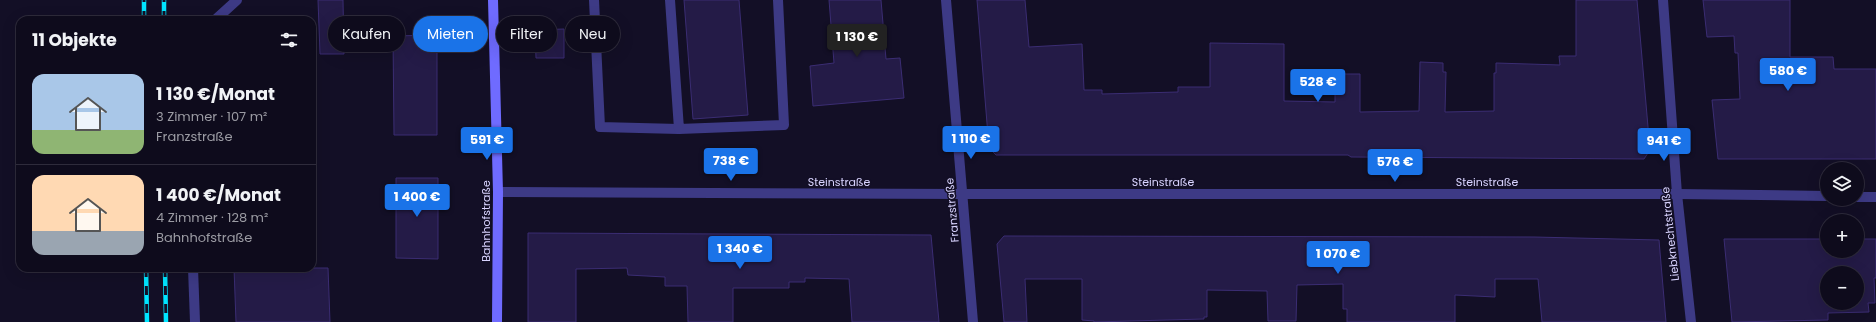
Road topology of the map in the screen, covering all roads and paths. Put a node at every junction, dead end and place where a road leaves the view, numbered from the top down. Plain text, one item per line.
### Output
1 (237, 0) edge
2 (493, 0) edge
3 (594, 0) edge
4 (670, 0) edge
5 (778, 0) edge
6 (946, 0) edge
7 (1663, 0) edge
8 (219, 16) edge
9 (680, 129) junction
10 (498, 192) junction
11 (963, 194) junction
12 (1677, 194) junction
13 (1820, 196) edge
14 (1864, 197) edge
15 (1876, 197) edge
16 (193, 272) edge
17 (195, 322) edge
18 (497, 322) edge
19 (973, 322) edge
20 (1690, 322) edge

1 - 8 street
2 - 10 main road, Bahnhofstraße
3 - 9 street
4 - 9 street
5 - 9 street
6 - 11 street, Franzstraße
7 - 12 street, Liebknechtstraße
10 - 11 street, Steinstraße
10 - 18 main road, Bahnhofstraße
11 - 12 street, Steinstraße
11 - 19 street, Franzstraße
12 - 13 street, Steinstraße
12 - 20 street, Liebknechtstraße
14 - 15 street
16 - 17 street

